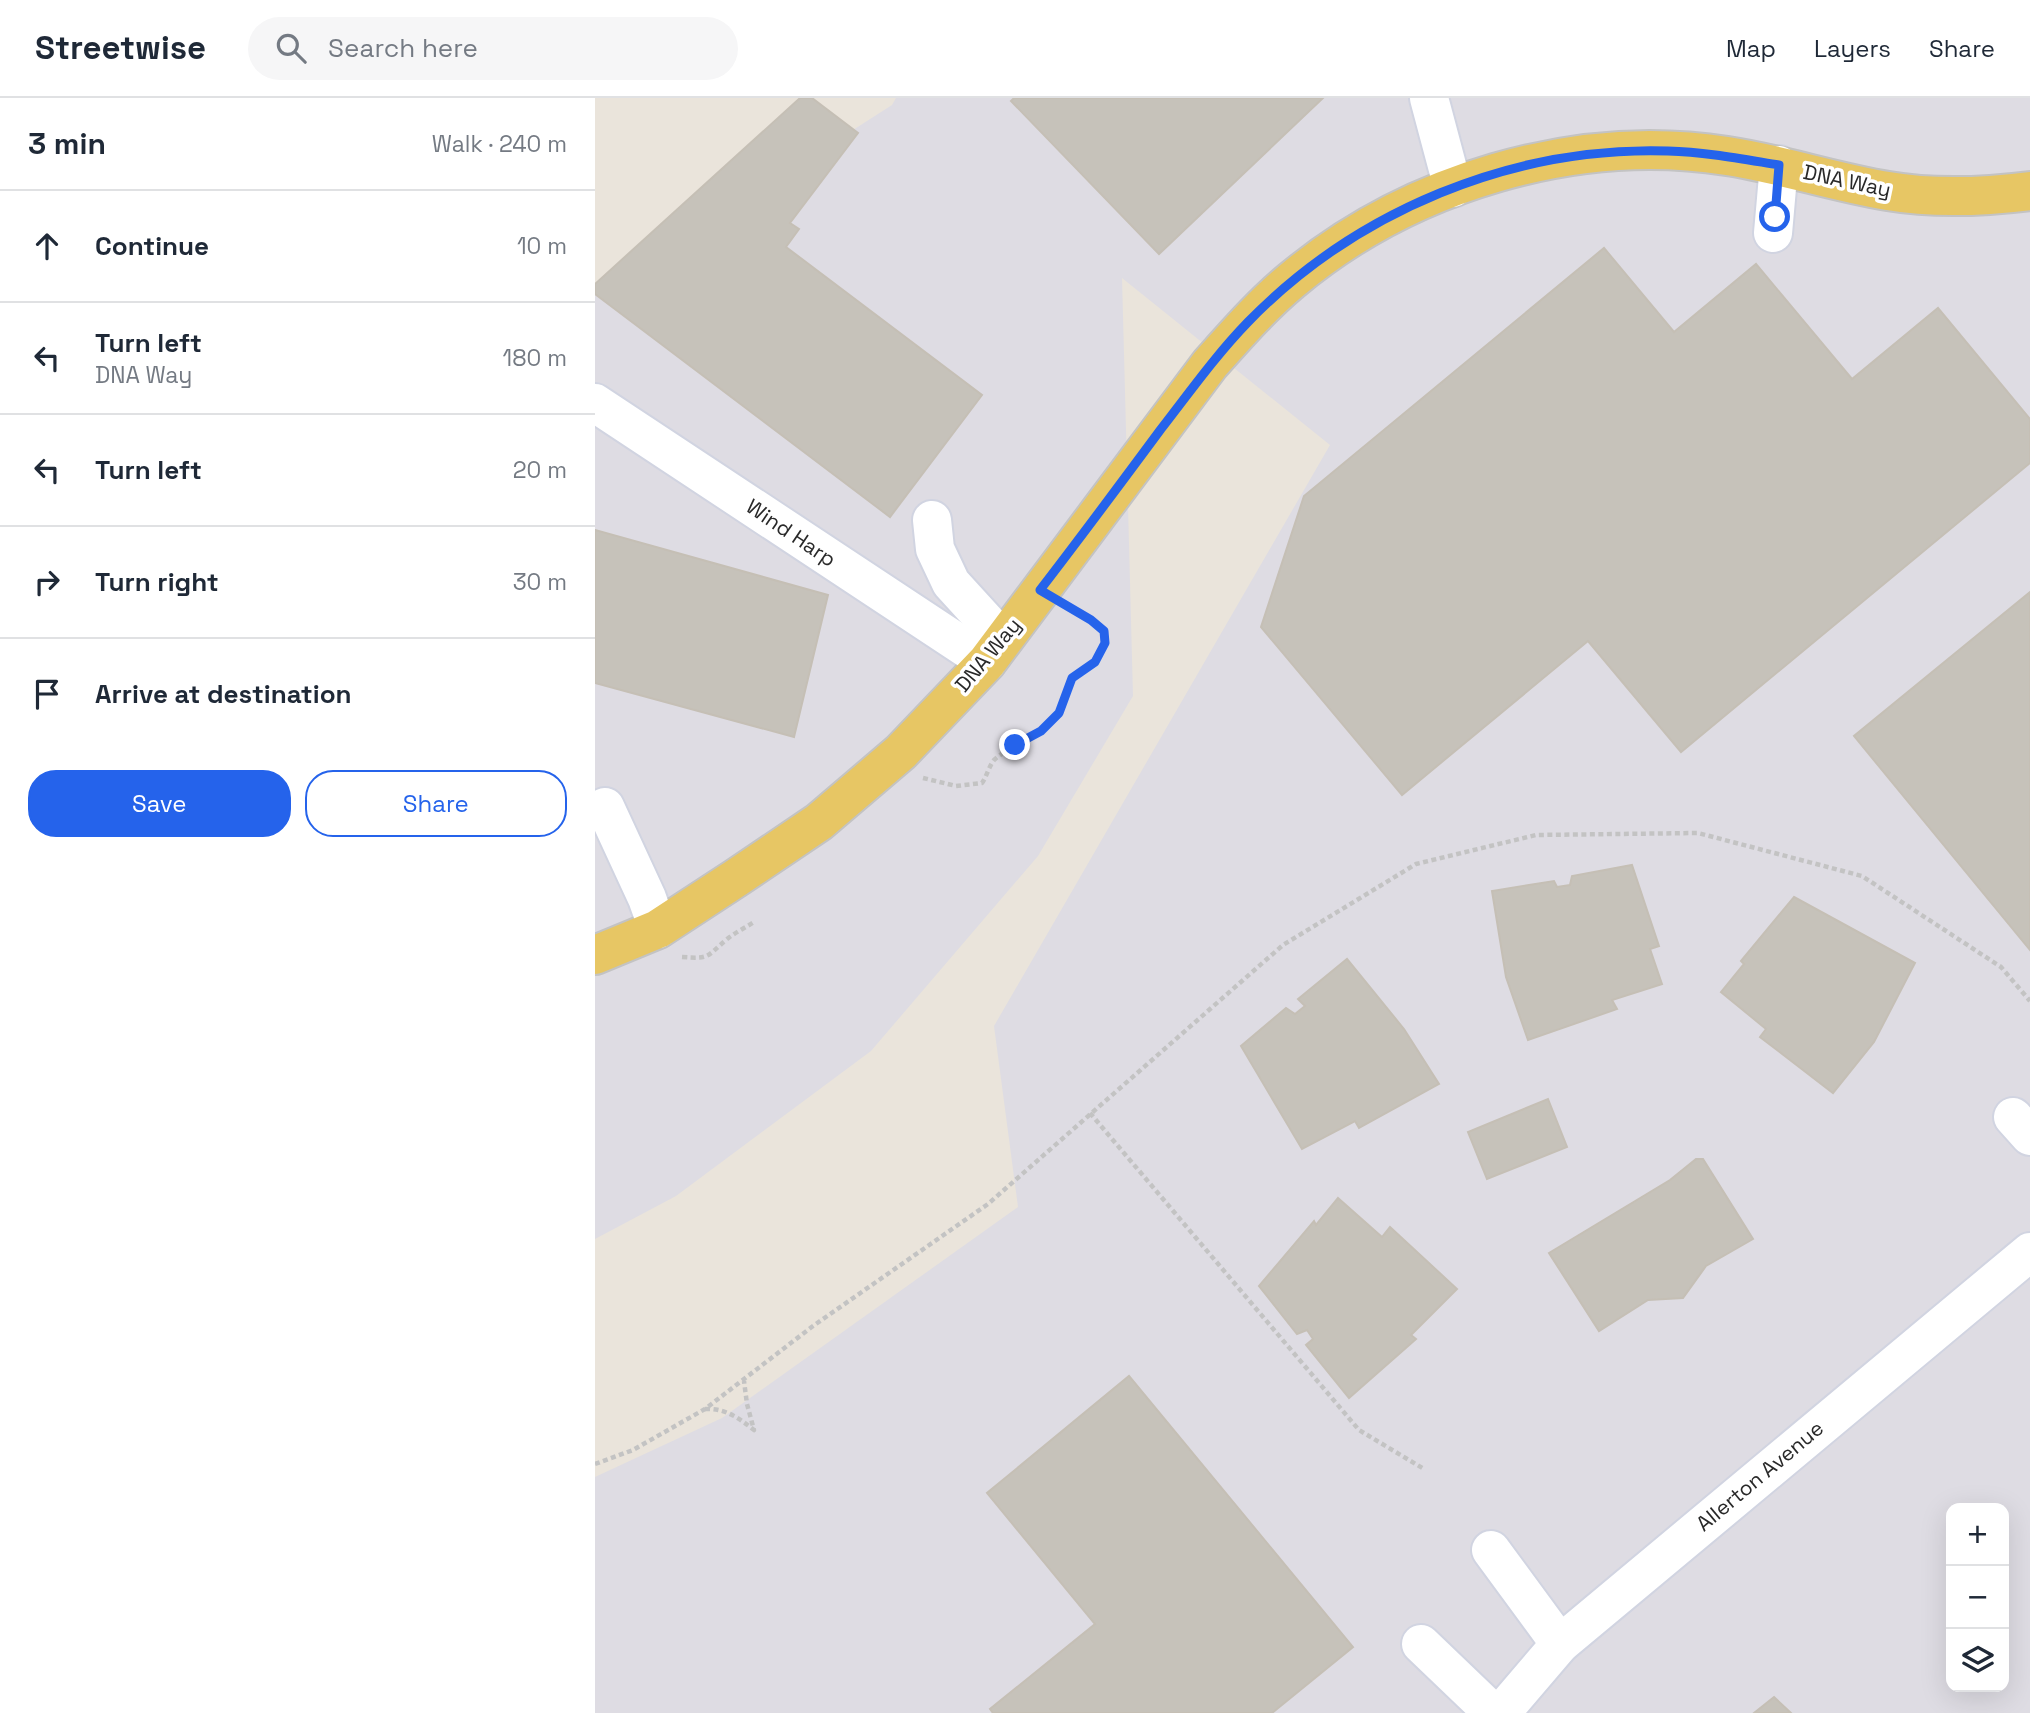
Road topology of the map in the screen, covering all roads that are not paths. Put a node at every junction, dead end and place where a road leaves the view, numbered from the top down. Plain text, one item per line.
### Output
1 (1429, 98) edge
2 (1779, 165) junction
3 (1453, 188) junction
4 (2030, 191) edge
5 (1773, 233) dead end
6 (595, 403) edge
7 (932, 520) dead end
8 (995, 651) junction
9 (605, 807) dead end
10 (658, 929) junction
11 (595, 955) edge
12 (2030, 1252) edge
13 (1491, 1550) dead end
14 (1421, 1644) dead end
15 (1560, 1644) junction
16 (1493, 1713) edge
17 (1501, 1713) edge

1 - 3 street
2 - 3 main road, DNA Way
2 - 4 main road, DNA Way
2 - 5 street
3 - 8 main road, DNA Way
6 - 8 street, Wind Harp
7 - 8 street
8 - 10 main road, DNA Way
9 - 10 street
10 - 11 main road, DNA Way
12 - 15 street, Allerton Avenue
13 - 15 street
14 - 16 street
15 - 17 street, Allerton Avenue

